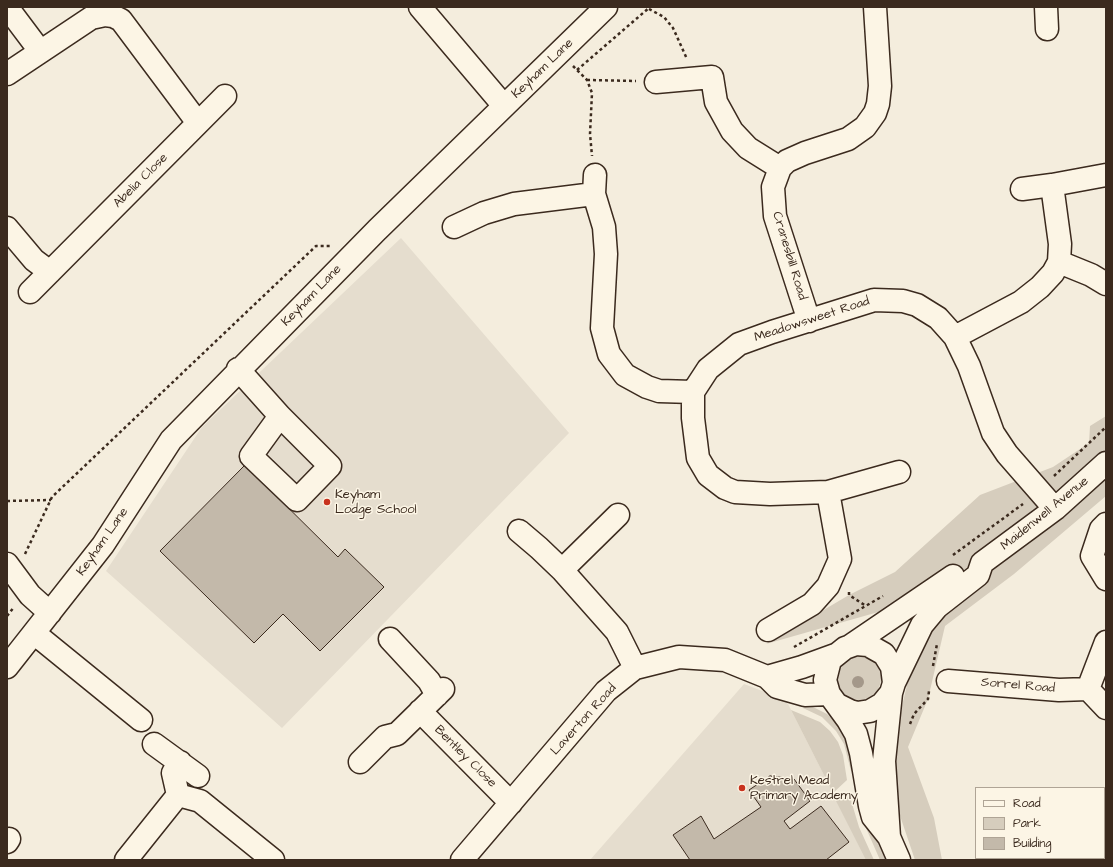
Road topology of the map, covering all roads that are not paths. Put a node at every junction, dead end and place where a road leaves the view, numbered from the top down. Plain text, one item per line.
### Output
1 (7, 7) edge
2 (420, 7) edge
3 (606, 7) edge
4 (875, 7) edge
5 (1046, 7) edge
6 (105, 11) edge
7 (1047, 29) dead end
8 (40, 51) junction
9 (7, 74) edge
10 (656, 82) road end
11 (225, 96) dead end
12 (504, 106) junction
13 (198, 123) junction
14 (780, 168) junction
15 (1106, 175) edge
16 (1052, 185) junction
17 (1022, 189) dead end
18 (454, 227) dead end
19 (7, 228) edge
20 (1059, 262) junction
21 (50, 272) junction
22 (1106, 284) edge
23 (30, 292) dead end
24 (809, 321) junction
25 (955, 337) junction
26 (238, 369) junction
27 (693, 392) junction
28 (280, 416) dead end
29 (1106, 463) edge
30 (899, 472) dead end
31 (828, 492) junction
32 (1055, 509) junction
33 (618, 515) dead end
34 (1106, 524) edge
35 (519, 531) dead end
36 (15, 560) edge
37 (982, 563) junction
38 (562, 570) junction
39 (1106, 579) edge
40 (50, 613) junction
41 (768, 630) dead end
42 (34, 633) junction
43 (390, 639) dead end
44 (1106, 642) edge
45 (843, 650) junction
46 (7, 667) edge
47 (635, 668) junction
48 (767, 677) junction
49 (948, 681) dead end
50 (892, 688) junction
51 (1088, 689) junction
52 (833, 699) junction
53 (1106, 708) edge
54 (420, 711) junction
55 (141, 720) dead end
56 (154, 744) dead end
57 (360, 762) dead end
58 (176, 768) junction
59 (198, 776) dead end
60 (178, 795) junction
61 (511, 803) junction
62 (888, 838) junction
63 (126, 860) edge
64 (273, 860) edge
65 (462, 860) edge
66 (899, 860) edge

1 - 8 street
2 - 12 street
3 - 12 street, Keyham Lane
4 - 14 street
5 - 7 street
6 - 8 street
6 - 13 street
8 - 9 street
10 - 14 street
11 - 13 street, Abelia Close
12 - 26 street, Keyham Lane
13 - 21 street, Abelia Close
14 - 24 street, Cranesbill Road
15 - 16 street
16 - 17 street
16 - 20 street
18 - 27 street
19 - 21 street
20 - 22 street
20 - 25 street
21 - 23 street, Abelia Close
24 - 25 street, Meadowsweet Road
24 - 27 street, Meadowsweet Road
25 - 32 street, Meadowsweet Road
26 - 28 street
26 - 40 street, Keyham Lane
27 - 31 street
29 - 32 street, Maidenwell Avenue
30 - 31 street
31 - 41 street
32 - 37 street, Maidenwell Avenue
33 - 38 street
34 - 39 street
35 - 38 street
36 - 40 street
37 - 45 street, Maidenwell Avenue
37 - 50 street, Maidenwell Avenue
38 - 47 street
40 - 42 street, Keyham Lane
42 - 46 street, Keyham Lane
42 - 55 street
43 - 54 street
44 - 51 street
45 - 48 street
45 - 50 street, Maidenwell Avenue
45 - 52 street, Maidenwell Avenue
47 - 48 street, Laverton Road
47 - 61 street, Laverton Road
48 - 52 street, Laverton Road
49 - 51 street, Sorrel Road
50 - 52 street, Maidenwell Avenue
50 - 62 street, Maidenwell Avenue
51 - 53 street
52 - 62 street, Maidenwell Avenue
54 - 57 street
54 - 61 street, Bentley Close
56 - 58 street
58 - 59 street
58 - 60 street
60 - 63 street
60 - 64 street
61 - 65 street, Laverton Road
62 - 66 street, Maidenwell Avenue

